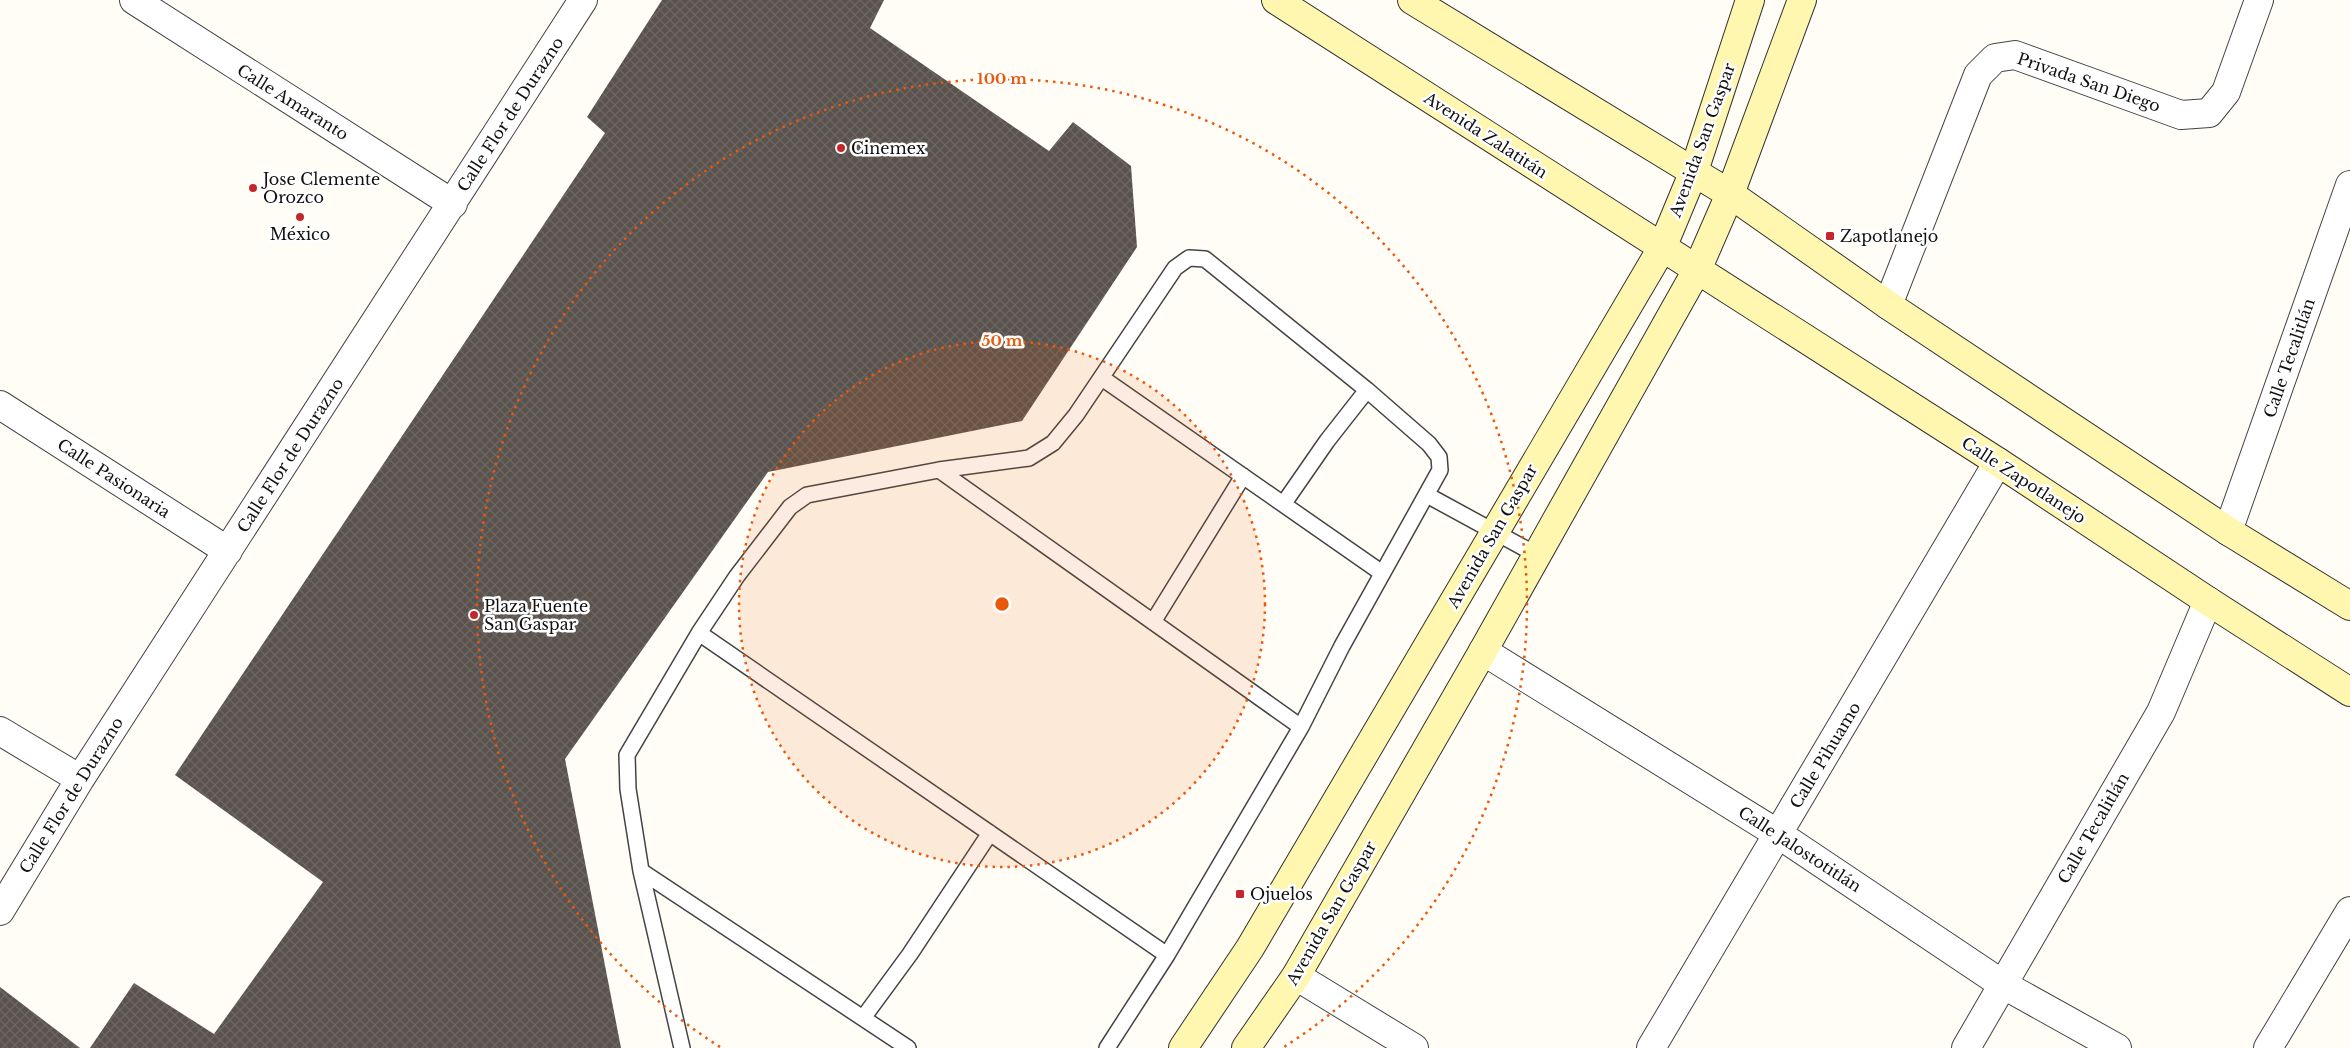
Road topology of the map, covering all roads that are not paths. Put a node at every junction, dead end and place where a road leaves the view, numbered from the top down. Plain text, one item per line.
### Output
1 (134, 0) edge
2 (583, 0) edge
3 (1276, 0) edge
4 (1412, 0) edge
5 (1750, 0) edge
6 (1802, 0) edge
7 (2259, 0) edge
8 (1694, 171) junction
9 (2350, 186) edge
10 (1730, 194) junction
11 (453, 204) junction
12 (1662, 248) junction
13 (1697, 270) junction
14 (1888, 305) junction
15 (1102, 378) junction
16 (1367, 390) junction
17 (0, 405) edge
18 (1998, 462) junction
19 (939, 470) junction
20 (1243, 476) junction
21 (1427, 495) junction
22 (1284, 503) junction
23 (2228, 531) junction
24 (1495, 532) junction
25 (228, 551) junction
26 (1537, 555) junction
27 (1382, 572) junction
28 (2208, 601) junction
29 (2350, 606) edge
30 (1153, 622) junction
31 (699, 634) junction
32 (1483, 651) junction
33 (2350, 692) edge
34 (1300, 727) junction
35 (0, 731) edge
36 (80, 779) junction
37 (990, 833) junction
38 (1778, 834) junction
39 (641, 872) junction
40 (0, 911) edge
41 (2350, 912) edge
42 (1167, 955) junction
43 (1296, 976) junction
44 (2002, 984) junction
45 (863, 1018) junction
46 (682, 1048) edge
47 (908, 1048) edge
48 (1107, 1048) edge
49 (1184, 1048) edge
50 (1246, 1048) edge
51 (1414, 1048) edge
52 (1652, 1048) edge
53 (1966, 1048) edge
54 (2117, 1048) edge
55 (2268, 1048) edge

1 - 11 street, Calle Amaranto
2 - 11 street, Calle Flor de Durazno
3 - 12 street, Avenida Zalatitán
4 - 8 street
5 - 8 street, Avenida San Gaspar
6 - 10 street, Avenida San Gaspar
7 - 14 street, Privada San Diego
8 - 10 street
8 - 12 street, Avenida San Gaspar
9 - 23 street, Calle Tecalitlán
10 - 13 street, Avenida San Gaspar
10 - 14 street
11 - 25 street, Calle Flor de Durazno
12 - 13 street, Avenida Zalatitán
12 - 24 street, Avenida San Gaspar
13 - 18 street, Calle Zapotlanejo
13 - 26 street, Avenida San Gaspar
14 - 23 street
15 - 16 lane
15 - 19 lane
15 - 20 lane
16 - 21 lane
16 - 22 lane
17 - 25 street, Calle Pasionaria
18 - 28 street, Calle Zapotlanejo
18 - 38 street, Calle Pihuamo
19 - 30 lane
19 - 31 lane
20 - 22 lane
20 - 30 lane
21 - 24 lane
21 - 27 lane
22 - 27 lane
23 - 29 street
24 - 26 lane
24 - 49 street, Avenida San Gaspar
25 - 36 street, Calle Flor de Durazno
26 - 32 street, Avenida San Gaspar
27 - 34 lane
28 - 33 street, Calle Zapotlanejo
28 - 44 street, Calle Tecalitlán
30 - 34 lane
31 - 37 lane
31 - 39 lane
32 - 38 street, Calle Jalostotitlán
32 - 43 street, Avenida San Gaspar
34 - 42 lane
35 - 36 street
36 - 40 street, Calle Flor de Durazno
37 - 42 lane
37 - 45 lane
38 - 44 street, Calle Jalostotitlán
38 - 52 street, Calle Pihuamo
39 - 45 lane
39 - 46 lane
41 - 55 street
42 - 48 lane
43 - 50 street, Avenida San Gaspar
43 - 51 street
44 - 53 street, Calle Tecalitlán
44 - 54 street, Calle Jalostotitlán
45 - 47 lane

